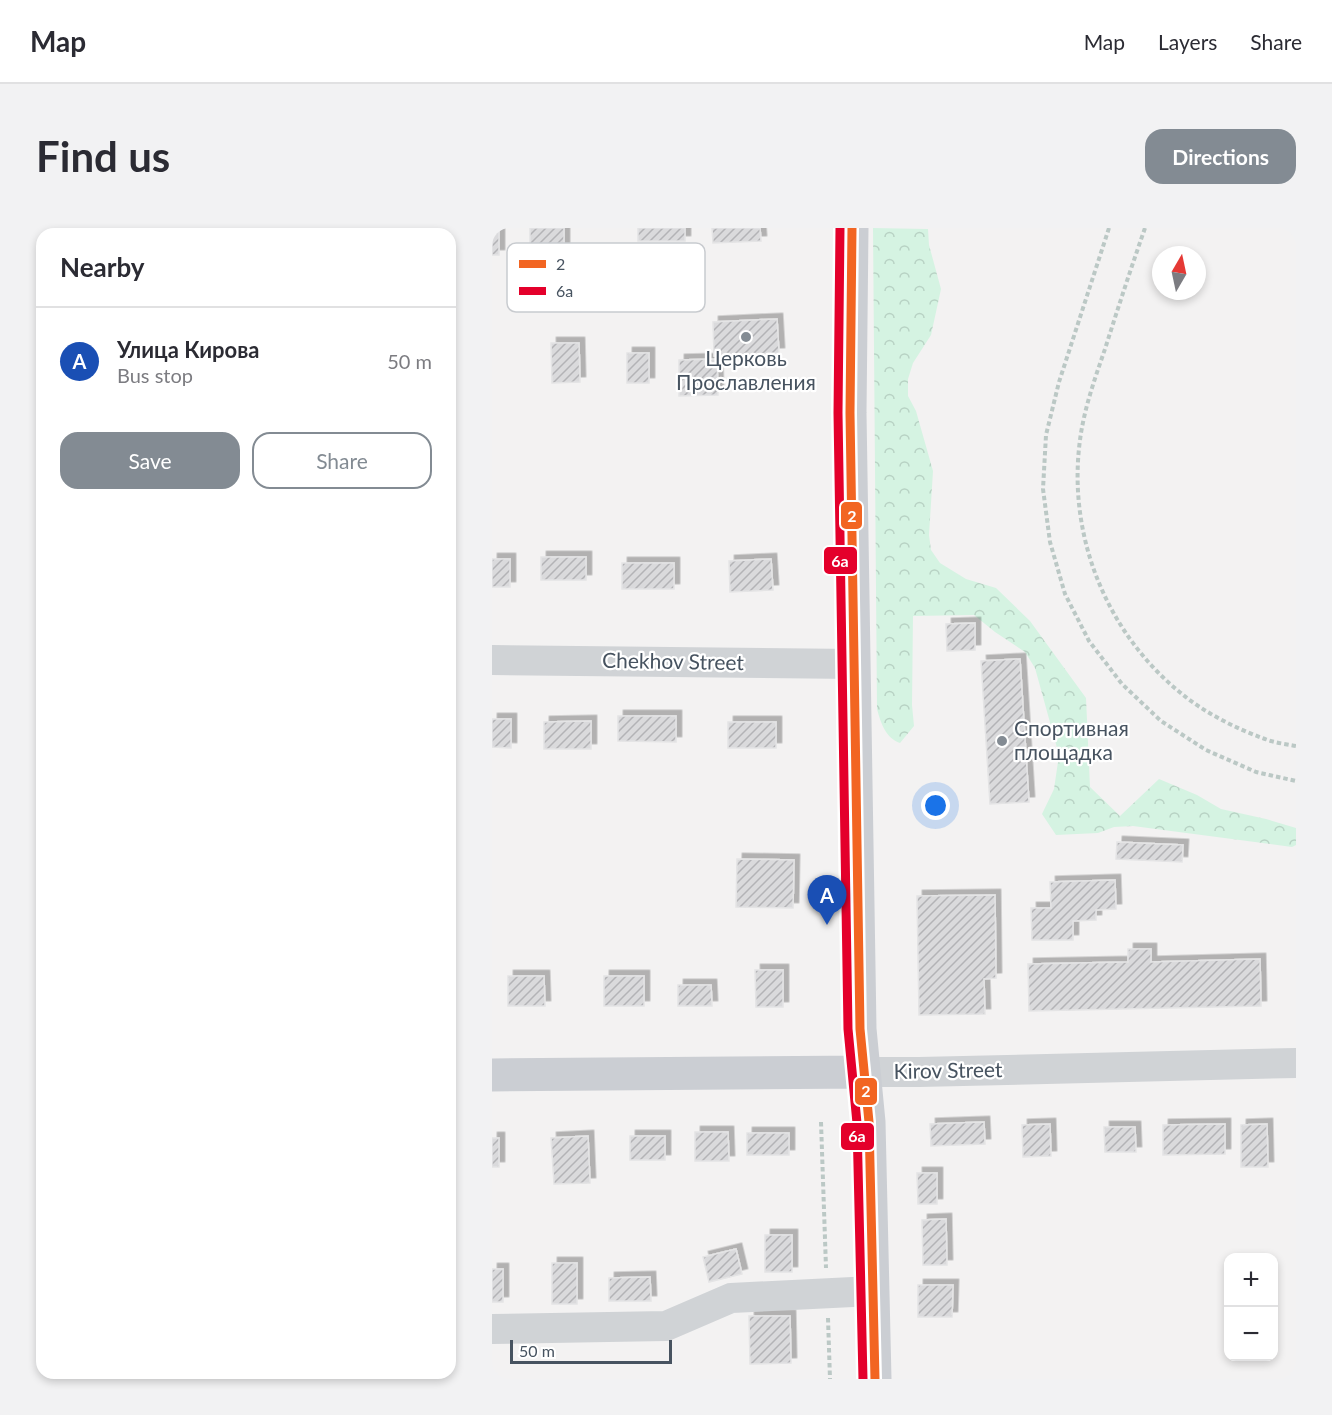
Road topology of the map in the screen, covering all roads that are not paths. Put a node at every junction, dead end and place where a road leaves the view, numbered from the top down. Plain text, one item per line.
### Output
1 (852, 228) edge
2 (492, 660) edge
3 (855, 664) junction
4 (1296, 1063) edge
5 (864, 1072) junction
6 (492, 1075) edge
7 (873, 1291) junction
8 (492, 1329) edge
9 (875, 1379) edge

1 - 3 main road
2 - 3 street, Chekhov Street
3 - 5 main road
4 - 5 street, Kirov Street
5 - 6 main road, Kirov Street
5 - 7 main road
7 - 8 street
7 - 9 main road

